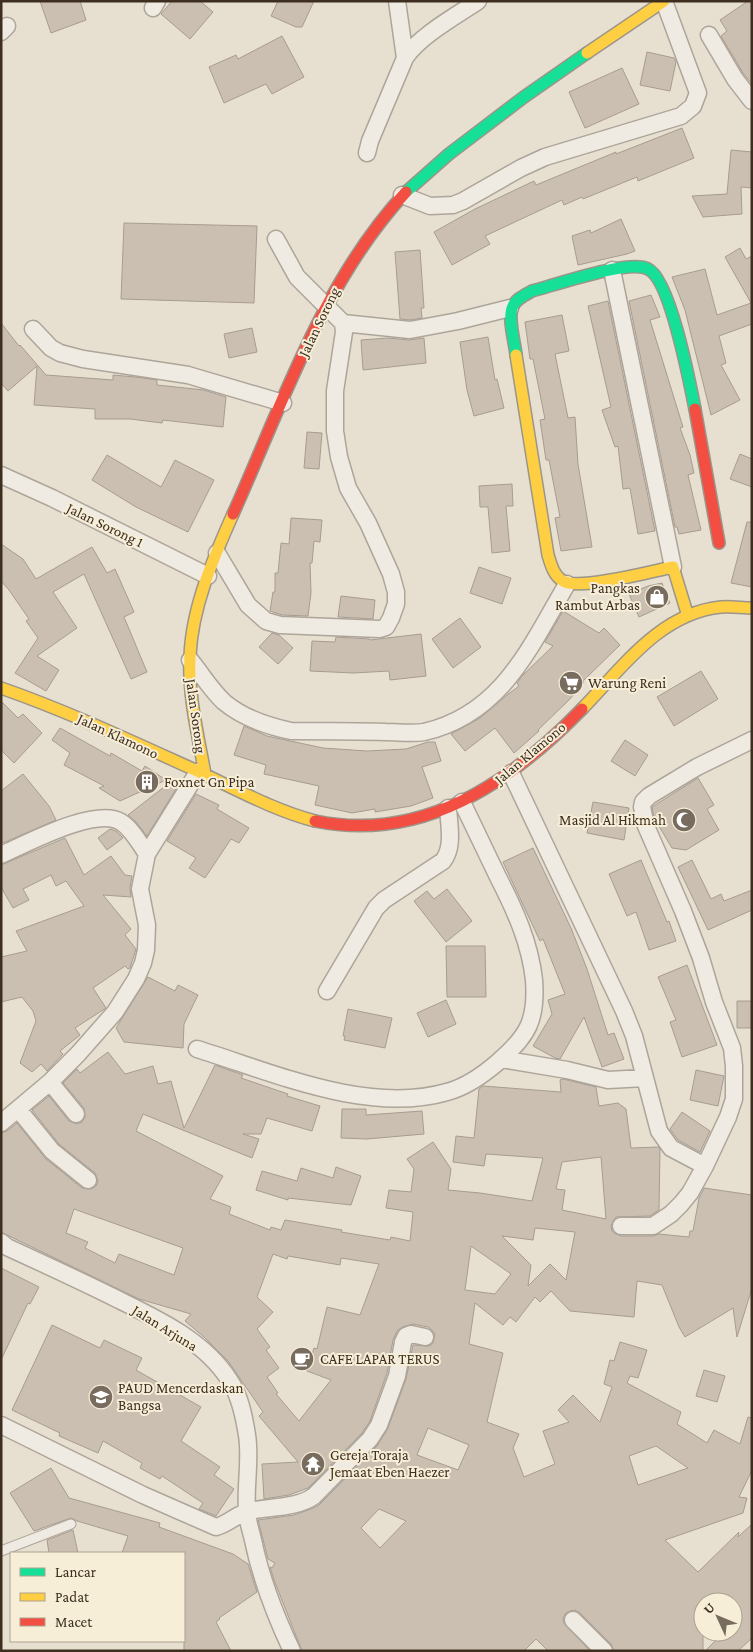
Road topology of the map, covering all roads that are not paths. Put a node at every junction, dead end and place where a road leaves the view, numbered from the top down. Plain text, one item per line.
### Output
1 (397, 1) edge
2 (478, 1) edge
3 (664, 1) edge
4 (709, 35) dead end
5 (405, 58) junction
6 (752, 101) edge
7 (367, 152) dead end
8 (402, 195) junction
9 (276, 239) dead end
10 (612, 270) junction
11 (326, 305) junction
12 (510, 308) junction
13 (343, 323) junction
14 (33, 329) dead end
15 (282, 403) junction
16 (1, 475) edge
17 (720, 543) dead end
18 (217, 553) junction
19 (673, 567) junction
20 (208, 576) junction
21 (567, 584) junction
22 (752, 608) edge
23 (687, 614) junction
24 (190, 660) junction
25 (1, 688) edge
26 (747, 747) edge
27 (202, 773) junction
28 (511, 773) junction
29 (455, 805) junction
30 (147, 854) junction
31 (1, 855) edge
32 (327, 991) dead end
33 (197, 1049) dead end
34 (501, 1059) junction
35 (645, 1078) junction
36 (50, 1082) junction
37 (18, 1110) junction
38 (76, 1114) dead end
39 (1, 1123) edge
40 (705, 1166) junction
41 (88, 1180) dead end
42 (622, 1226) dead end
43 (1, 1242) edge
44 (425, 1337) dead end
45 (1, 1425) edge
46 (246, 1512) junction
47 (71, 1524) dead end
48 (1, 1551) edge
49 (573, 1620) dead end
50 (292, 1651) edge
51 (604, 1651) edge

1 - 5 street
2 - 5 street
3 - 8 street, Jalan Sorong
3 - 8 street
4 - 6 street
5 - 7 street
8 - 11 street, Jalan Sorong
9 - 11 street
10 - 12 street
10 - 17 street
10 - 19 street
11 - 13 street
11 - 15 street, Jalan Sorong
12 - 13 street
12 - 21 street
13 - 18 street
14 - 15 street
15 - 18 street, Jalan Sorong
16 - 20 street, Jalan Sorong 1
18 - 20 street, Jalan Sorong
19 - 21 street
19 - 23 street
20 - 24 street, Jalan Sorong
21 - 24 street
22 - 23 street, Jalan Klamono
23 - 28 street, Jalan Klamono
24 - 27 street, Jalan Sorong
25 - 27 street, Jalan Klamono
26 - 40 street
27 - 29 street, Jalan Klamono
27 - 30 street
28 - 29 street, Jalan Klamono
28 - 35 street
29 - 32 street
29 - 34 street
30 - 31 street
30 - 36 street
33 - 34 street
34 - 35 street
35 - 40 street
36 - 37 street
36 - 38 street
37 - 39 street
37 - 41 street
40 - 42 street
43 - 46 street, Jalan Arjuna
44 - 46 street
45 - 46 street
46 - 50 street, Jalan Arjuna
47 - 48 lane
49 - 51 street

